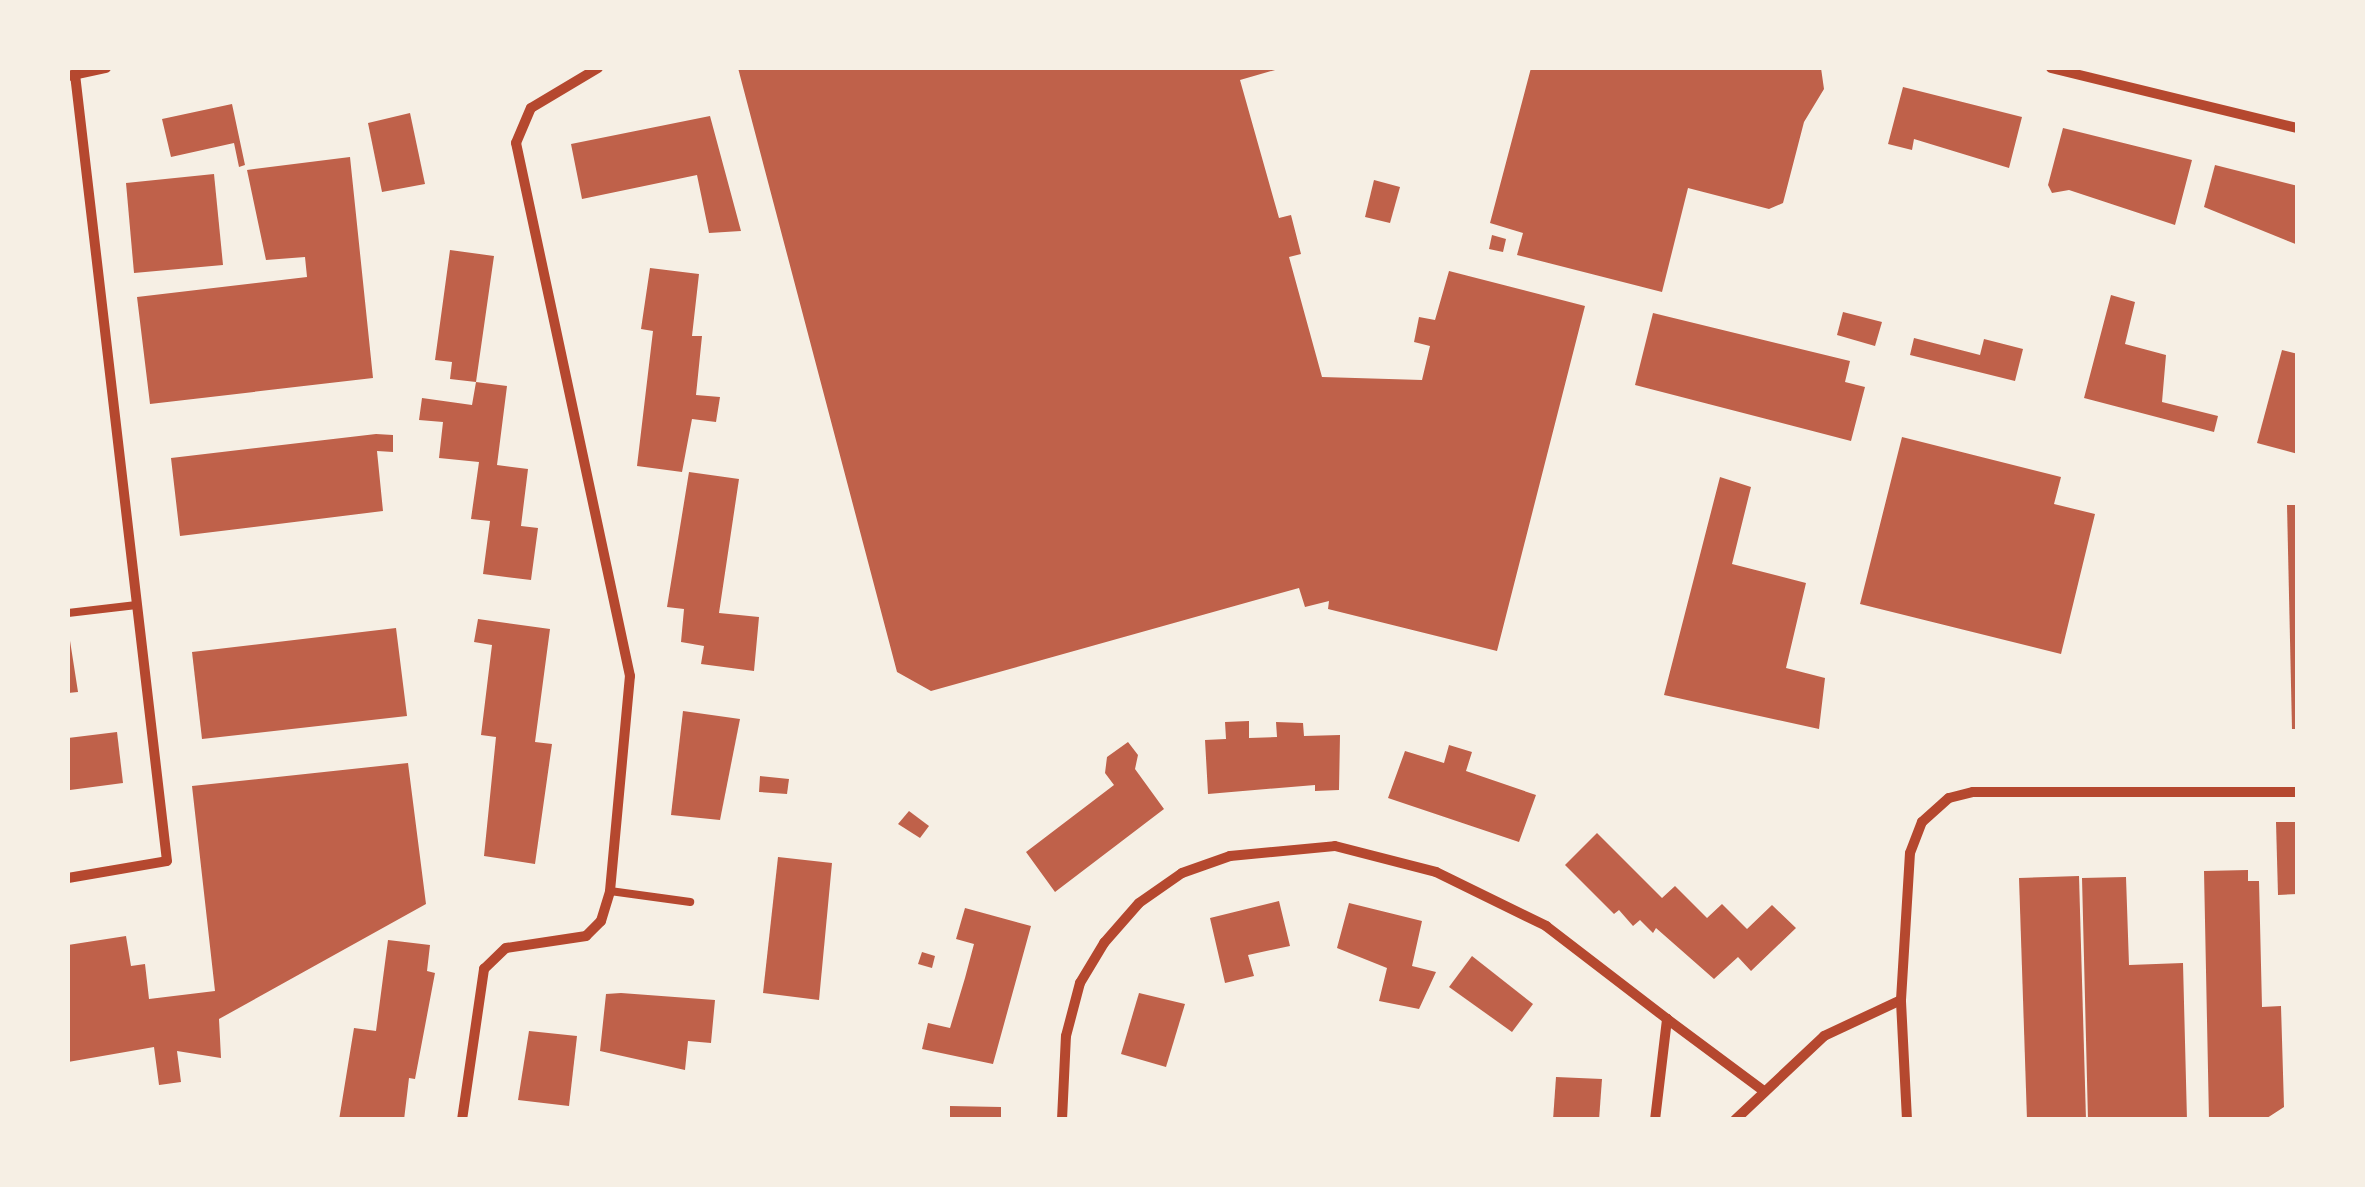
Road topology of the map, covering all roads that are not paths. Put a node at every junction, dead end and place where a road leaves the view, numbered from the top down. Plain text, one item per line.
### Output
1 (106, 68) edge
2 (598, 68) edge
3 (2051, 68) edge
4 (71, 75) edge
5 (2298, 128) edge
6 (137, 604) junction
7 (68, 613) edge
8 (2298, 792) edge
9 (68, 878) edge
10 (610, 891) junction
11 (690, 902) dead end
12 (1901, 1000) junction
13 (1666, 1018) junction
14 (1764, 1091) junction
15 (462, 1120) edge
16 (1062, 1120) edge
17 (1655, 1120) edge
18 (1735, 1120) edge
19 (1908, 1120) edge

1 - 4 street
2 - 10 street
3 - 5 street
4 - 6 street
6 - 7 lane
6 - 9 street
8 - 12 street
10 - 11 lane
10 - 15 street
12 - 14 street
12 - 19 street
13 - 14 street
13 - 16 street
13 - 17 street
14 - 18 street

